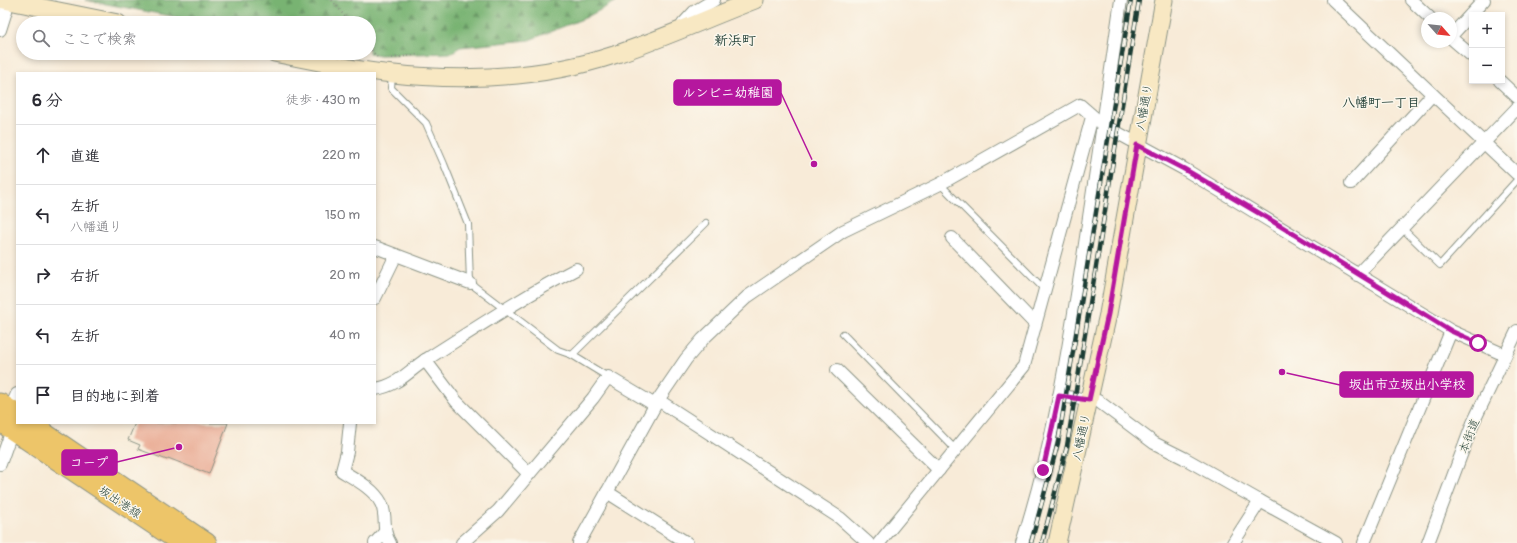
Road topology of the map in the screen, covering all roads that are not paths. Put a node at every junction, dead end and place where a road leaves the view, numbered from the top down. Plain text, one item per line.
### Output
1 (5, 0) edge
2 (714, 0) edge
3 (755, 0) edge
4 (1121, 0) edge
5 (1164, 0) edge
6 (1333, 0) edge
7 (1411, 0) edge
8 (1484, 0) edge
9 (1424, 12) edge
10 (84, 16) edge
11 (683, 28) junction
12 (1457, 29) edge
13 (0, 30) edge
14 (1457, 42) edge
15 (1469, 53) edge
16 (332, 60) edge
17 (389, 67) junction
18 (1503, 84) edge
19 (1432, 95) junction
20 (1517, 96) edge
21 (1517, 108) edge
22 (1092, 116) junction
23 (1103, 125) junction
24 (1484, 142) junction
25 (1137, 145) junction
26 (1517, 174) edge
27 (1517, 180) edge
28 (1351, 183) dead end
29 (940, 184) junction
30 (706, 224) dead end
31 (1402, 228) junction
32 (952, 238) dead end
33 (376, 247) edge
34 (396, 255) junction
35 (576, 269) dead end
36 (1357, 275) junction
37 (470, 283) junction
38 (1044, 290) junction
39 (376, 296) edge
40 (505, 310) junction
41 (1035, 324) junction
42 (1451, 331) junction
43 (843, 334) dead end
44 (1516, 336) edge
45 (572, 355) junction
46 (1505, 355) junction
47 (425, 360) junction
48 (837, 370) dead end
49 (608, 377) junction
50 (376, 389) edge
51 (1059, 396) junction
52 (1089, 400) junction
53 (656, 403) junction
54 (9, 412) edge
55 (25, 424) edge
56 (31, 424) edge
57 (350, 424) edge
58 (956, 450) junction
59 (1, 457) edge
60 (939, 470) junction
61 (529, 474) junction
62 (607, 492) junction
63 (1260, 501) junction
64 (384, 532) junction
65 (181, 543) edge
66 (207, 543) edge
67 (375, 543) edge
68 (390, 543) edge
69 (462, 543) edge
70 (579, 543) edge
71 (687, 543) edge
72 (868, 543) edge
73 (879, 543) edge
74 (1022, 543) edge
75 (1056, 543) edge
76 (1233, 543) edge
77 (1336, 543) edge
78 (1364, 543) edge
79 (1428, 543) edge

1 - 10 street
1 - 13 street
2 - 11 street
3 - 11 street
4 - 23 street
5 - 25 street, 八幡通り
6 - 19 street
7 - 9 street
8 - 12 street
11 - 17 street
14 - 15 street
16 - 17 street
17 - 37 lane
18 - 20 street
19 - 24 street
19 - 28 street
21 - 24 street
22 - 23 street
22 - 29 street
22 - 38 street
23 - 25 street
23 - 51 street
24 - 26 street
24 - 31 street
25 - 36 street
25 - 52 street, 八幡通り
27 - 31 lane
29 - 38 lane
29 - 53 street
30 - 45 lane
31 - 36 street
32 - 41 street
33 - 34 street
34 - 37 street
34 - 39 street
35 - 40 street
36 - 42 street
37 - 40 lane
38 - 41 street
40 - 45 lane
40 - 47 street
41 - 58 street
42 - 46 street
42 - 78 street
43 - 58 lane
44 - 46 street, 本街道
45 - 49 lane
46 - 79 street, 本街道
47 - 50 street
47 - 61 street
48 - 60 street
49 - 53 street
49 - 61 street
51 - 52 street
51 - 74 street
52 - 63 street
52 - 75 street, 八幡通り
53 - 62 street
53 - 72 street
54 - 59 street
55 - 65 main road, 坂出港線
56 - 66 main road, 坂出港線
57 - 64 street
58 - 60 street
60 - 73 street
61 - 69 street
62 - 70 street
62 - 71 street
63 - 76 street
63 - 77 street
64 - 67 street
64 - 68 street

